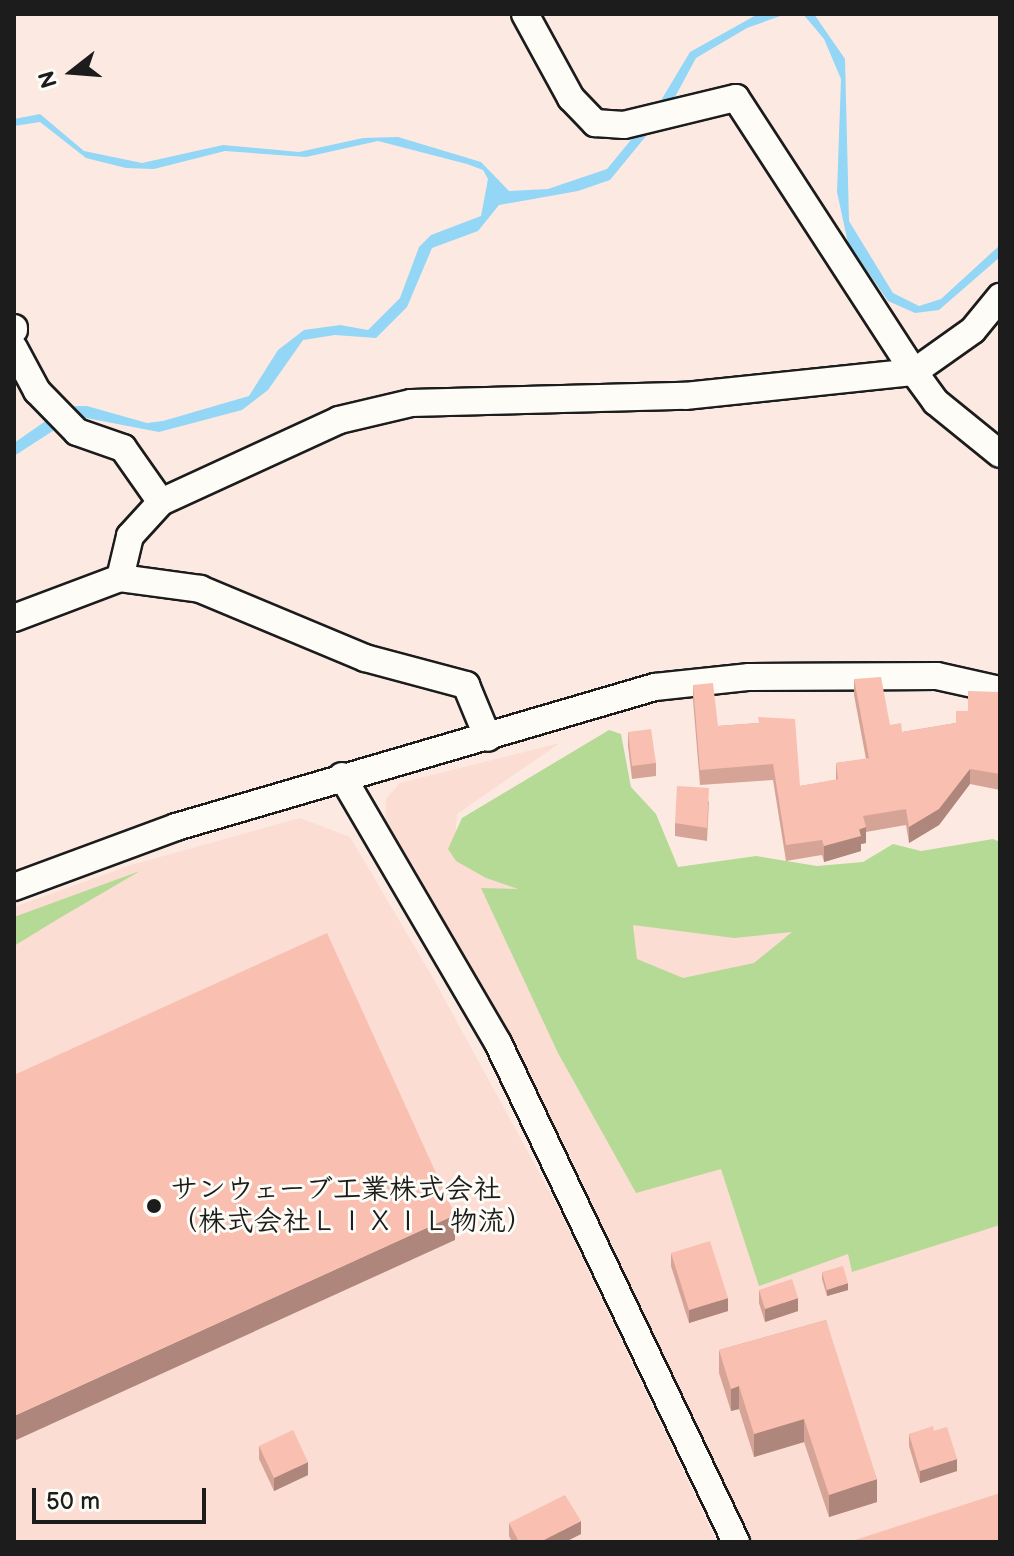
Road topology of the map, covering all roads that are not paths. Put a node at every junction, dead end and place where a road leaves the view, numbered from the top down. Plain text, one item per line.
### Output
1 (525, 14) edge
2 (1000, 297) edge
3 (14, 348) edge
4 (914, 372) junction
5 (1000, 454) edge
6 (161, 502) junction
7 (120, 578) junction
8 (14, 618) edge
9 (1000, 690) edge
10 (488, 738) junction
11 (342, 776) junction
12 (14, 887) edge
13 (736, 1542) edge

1 - 4 street
2 - 4 street
3 - 6 street
4 - 5 street
4 - 6 street
6 - 7 street
7 - 8 street
7 - 10 street
9 - 10 street
10 - 11 street
11 - 12 street
11 - 13 street

